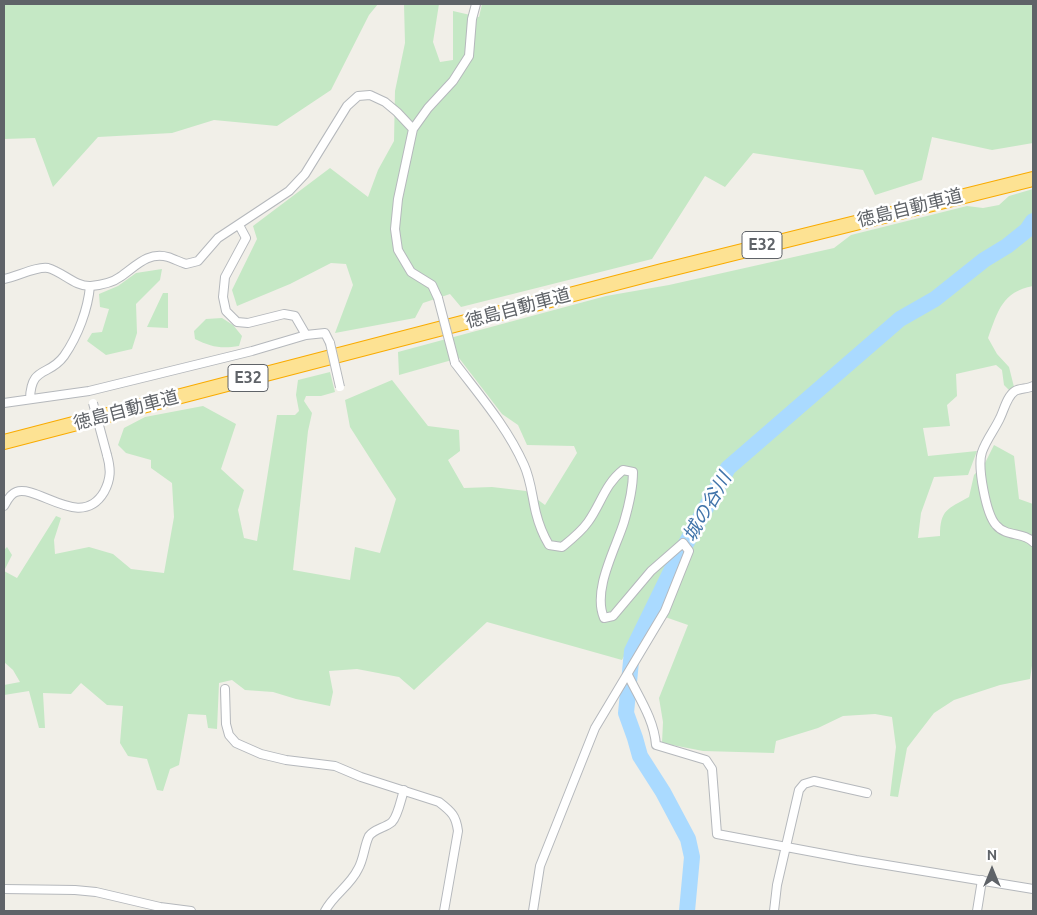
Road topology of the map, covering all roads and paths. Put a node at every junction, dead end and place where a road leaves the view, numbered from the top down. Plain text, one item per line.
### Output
1 (476, 4) edge
2 (412, 129) junction
3 (1033, 179) edge
4 (239, 225) junction
5 (4, 280) edge
6 (90, 286) junction
7 (306, 335) junction
8 (340, 386) dead end
9 (1033, 386) edge
10 (89, 391) junction
11 (30, 399) junction
12 (4, 403) edge
13 (4, 442) edge
14 (4, 506) edge
15 (1033, 542) edge
16 (628, 675) junction
17 (225, 689) dead end
18 (404, 790) junction
19 (867, 792) dead end
20 (786, 847) junction
21 (982, 880) junction
22 (4, 889) edge
23 (1033, 889) edge
24 (191, 911) edge
25 (326, 911) edge
26 (444, 911) edge
27 (534, 911) edge
28 (774, 911) edge
29 (977, 911) edge

1 - 2 street
2 - 4 street
2 - 16 street, bridge
3 - 13 highway, 徳島自動車道 / E32
4 - 6 street
4 - 7 street
5 - 6 street
6 - 11 street
7 - 8 street, bridge
7 - 10 street
9 - 15 street
10 - 11 street
10 - 14 street, bridge
11 - 12 street
16 - 20 street
16 - 27 street
17 - 18 street
18 - 25 street
18 - 26 street
19 - 20 street
20 - 21 street
20 - 28 street
21 - 23 street
21 - 29 street
22 - 24 street

